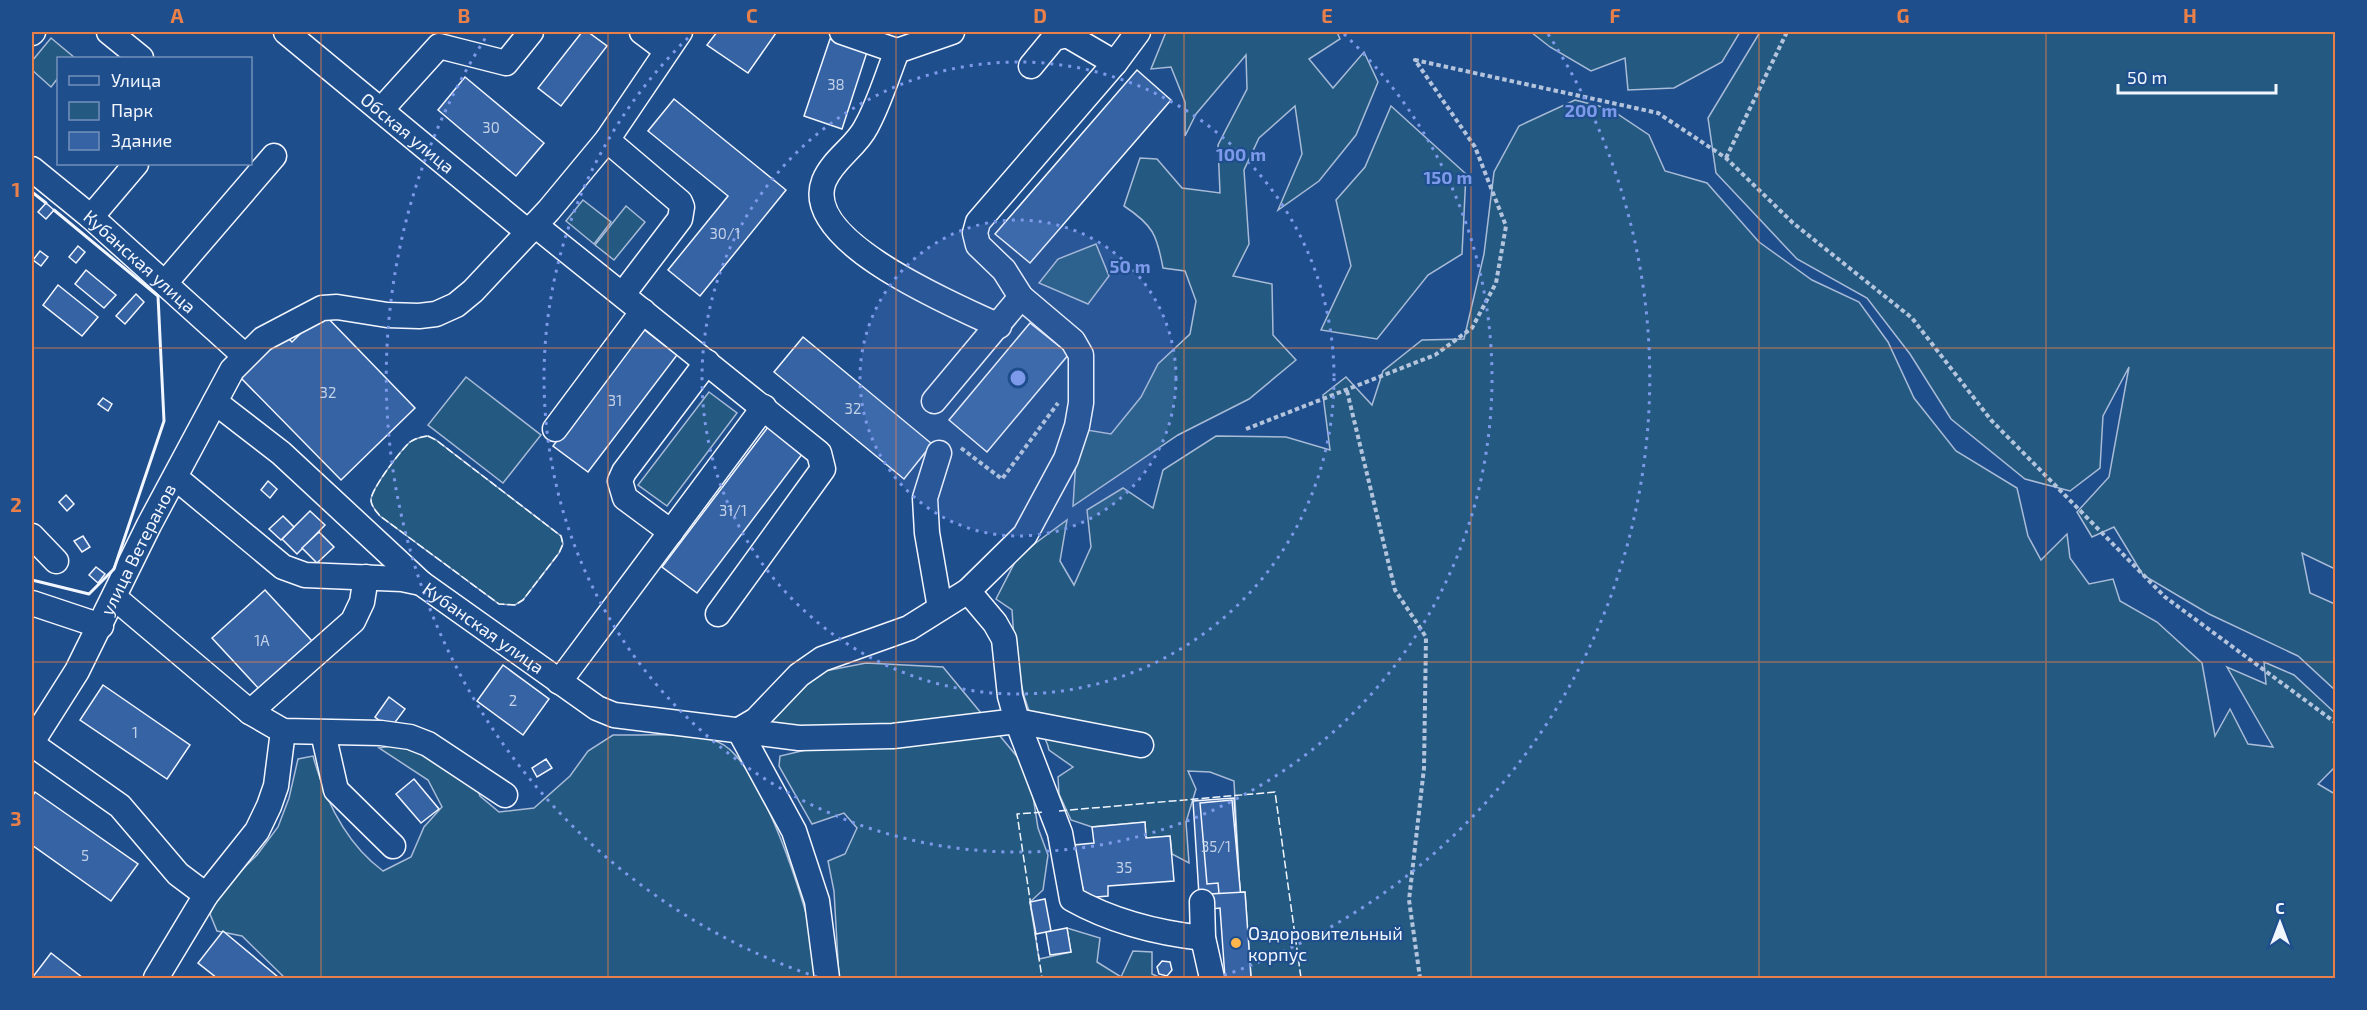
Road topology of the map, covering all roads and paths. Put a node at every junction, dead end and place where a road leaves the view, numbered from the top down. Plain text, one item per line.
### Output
1 (109, 32) edge
2 (286, 32) edge
3 (531, 32) edge
4 (642, 32) edge
5 (842, 32) edge
6 (952, 32) edge
7 (1138, 32) edge
8 (1787, 32) edge
9 (673, 41) edge
10 (897, 51) junction
11 (140, 57) edge
12 (1115, 63) junction
13 (1031, 66) dead end
14 (381, 110) junction
15 (607, 140) junction
16 (274, 156) dead end
17 (1726, 158) junction
18 (135, 165) edge
19 (32, 170) edge
20 (91, 217) junction
21 (532, 228) junction
22 (165, 283) junction
23 (623, 294) junction
24 (1021, 297) junction
25 (643, 311) junction
26 (999, 326) junction
27 (245, 356) junction
28 (707, 362) junction
29 (1347, 391) junction
30 (1062, 396) dead end
31 (934, 401) dead end
32 (215, 402) junction
33 (764, 407) junction
34 (555, 429) dead end
35 (1246, 429) dead end
36 (948, 449) joint
37 (176, 478) junction
38 (671, 532) junction
39 (32, 536) edge
40 (56, 561) dead end
41 (366, 577) junction
42 (421, 584) junction
43 (968, 591) junction
44 (114, 598) junction
45 (32, 603) edge
46 (940, 608) junction
47 (718, 614) dead end
48 (101, 626) junction
49 (560, 682) junction
50 (250, 712) junction
51 (1017, 721) junction
52 (2336, 723) edge
53 (283, 730) junction
54 (739, 730) junction
55 (323, 733) junction
56 (32, 743) edge
57 (1142, 745) dead end
58 (505, 795) dead end
59 (393, 846) dead end
60 (206, 895) junction
61 (1202, 902) dead end
62 (1203, 938) junction
63 (156, 978) edge
64 (827, 978) edge
65 (1212, 978) edge
66 (1420, 978) edge

1 - 11 street
2 - 14 street, Обская улица
3 - 14 street
4 - 9 street
5 - 10 street
6 - 10 street
7 - 12 street
8 - 17 path
9 - 15 street, улица Ветеранов
10 - 26 street
12 - 13 street
12 - 24 street
14 - 21 street, Обская улица
15 - 21 street, улица Ветеранов
15 - 23 street
16 - 22 street
17 - 29 path
17 - 52 path
18 - 20 street
19 - 20 street, Кубанская улица
20 - 22 street, Кубанская улица
21 - 23 street, Обская улица
21 - 27 street, улица Ветеранов
22 - 27 street, Кубанская улица
23 - 25 street, Обская улица
24 - 26 street
24 - 43 street
25 - 28 street, Обская улица
25 - 34 street
26 - 31 street
27 - 32 street, улица Ветеранов
28 - 33 street, Обская улица
28 - 38 street
29 - 35 path
29 - 66 path
30 - 36 path
32 - 37 street, улица Ветеранов
32 - 42 street
33 - 38 street
33 - 47 street, Обская улица
36 - 46 street
37 - 41 street, Кубанская улица
37 - 44 street, улица Ветеранов
38 - 49 street
39 - 40 street
41 - 42 street, Кубанская улица
41 - 50 street
42 - 49 street, Кубанская улица
43 - 46 street
43 - 51 street
44 - 48 street, улица Ветеранов
44 - 50 street
45 - 48 street
46 - 54 street
48 - 56 street, улица Ветеранов
49 - 54 street, Кубанская улица
50 - 53 street
51 - 54 street, Кубанская улица
51 - 57 street, Кубанская улица
51 - 62 street
53 - 55 street
53 - 60 street
54 - 64 street
55 - 58 street
55 - 59 street
56 - 60 street
60 - 63 street
61 - 62 street
62 - 65 street

